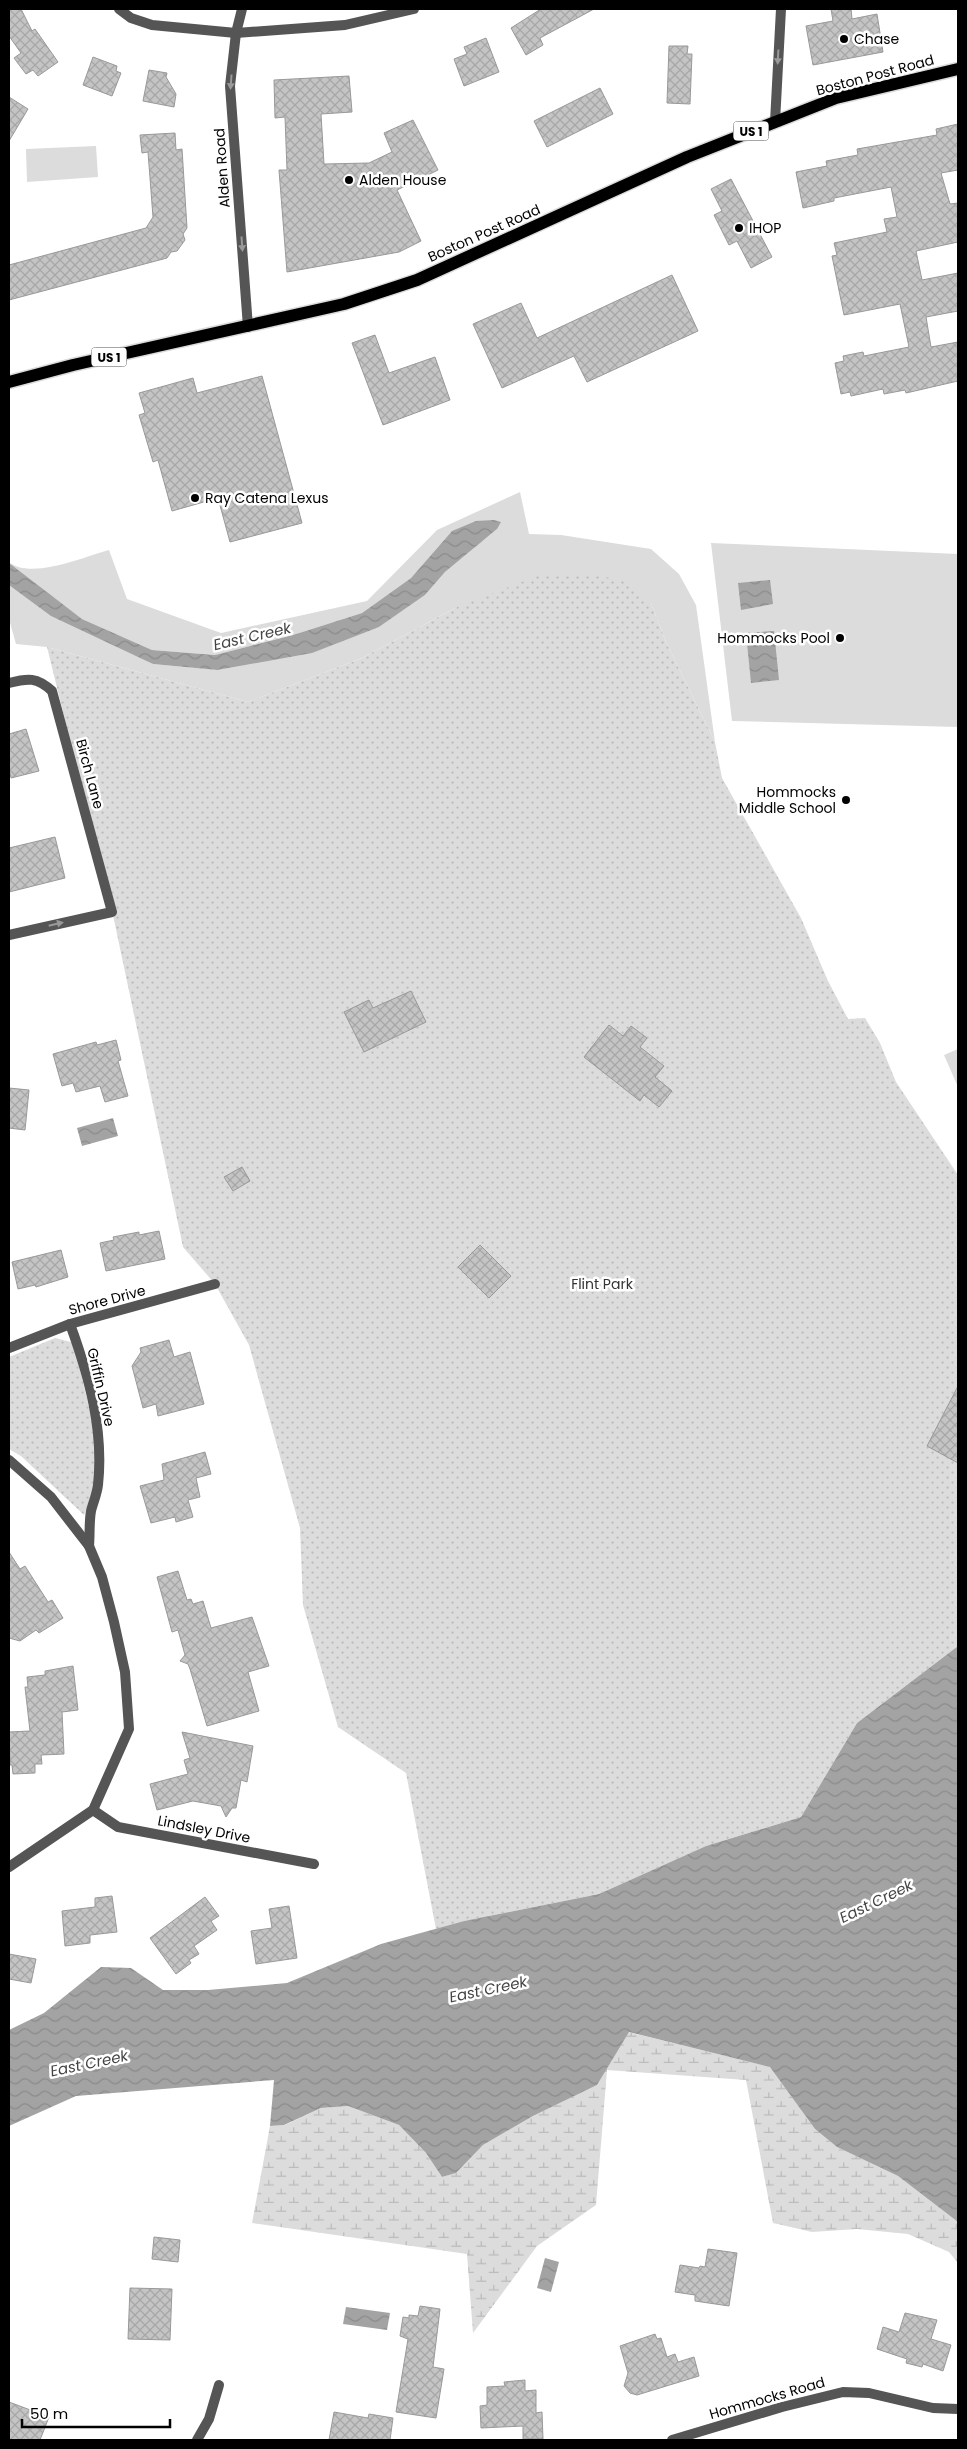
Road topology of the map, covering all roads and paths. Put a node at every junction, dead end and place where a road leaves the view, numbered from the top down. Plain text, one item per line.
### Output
1 (119, 9) edge
2 (242, 9) edge
3 (414, 9) edge
4 (781, 9) edge
5 (236, 33) junction
6 (958, 69) edge
7 (775, 122) junction
8 (248, 327) junction
9 (9, 382) edge
10 (9, 683) edge
11 (9, 935) edge
12 (215, 1284) dead end
13 (70, 1324) junction
14 (9, 1348) edge
15 (9, 1460) edge
16 (89, 1546) junction
17 (93, 1810) junction
18 (314, 1864) dead end
19 (9, 1867) edge
20 (219, 2385) dead end
21 (958, 2409) edge
22 (197, 2440) edge
23 (672, 2440) edge

1 - 5 street
2 - 5 street, Alden Road
3 - 5 street
4 -> 7 street
5 -> 8 street, Alden Road
6 - 7 main road, Boston Post Road / US 1
7 - 8 main road, Boston Post Road / US 1
8 - 9 main road, Boston Post Road / US 1
11 -> 10 street, Birch Lane
12 - 13 street, Shore Drive
13 - 14 street, Shore Drive
13 - 16 street, Griffin Drive
15 - 16 street
16 - 17 street
17 - 18 street, Lindsley Drive
17 - 19 street
20 - 22 street
21 - 23 street, Hommocks Road

